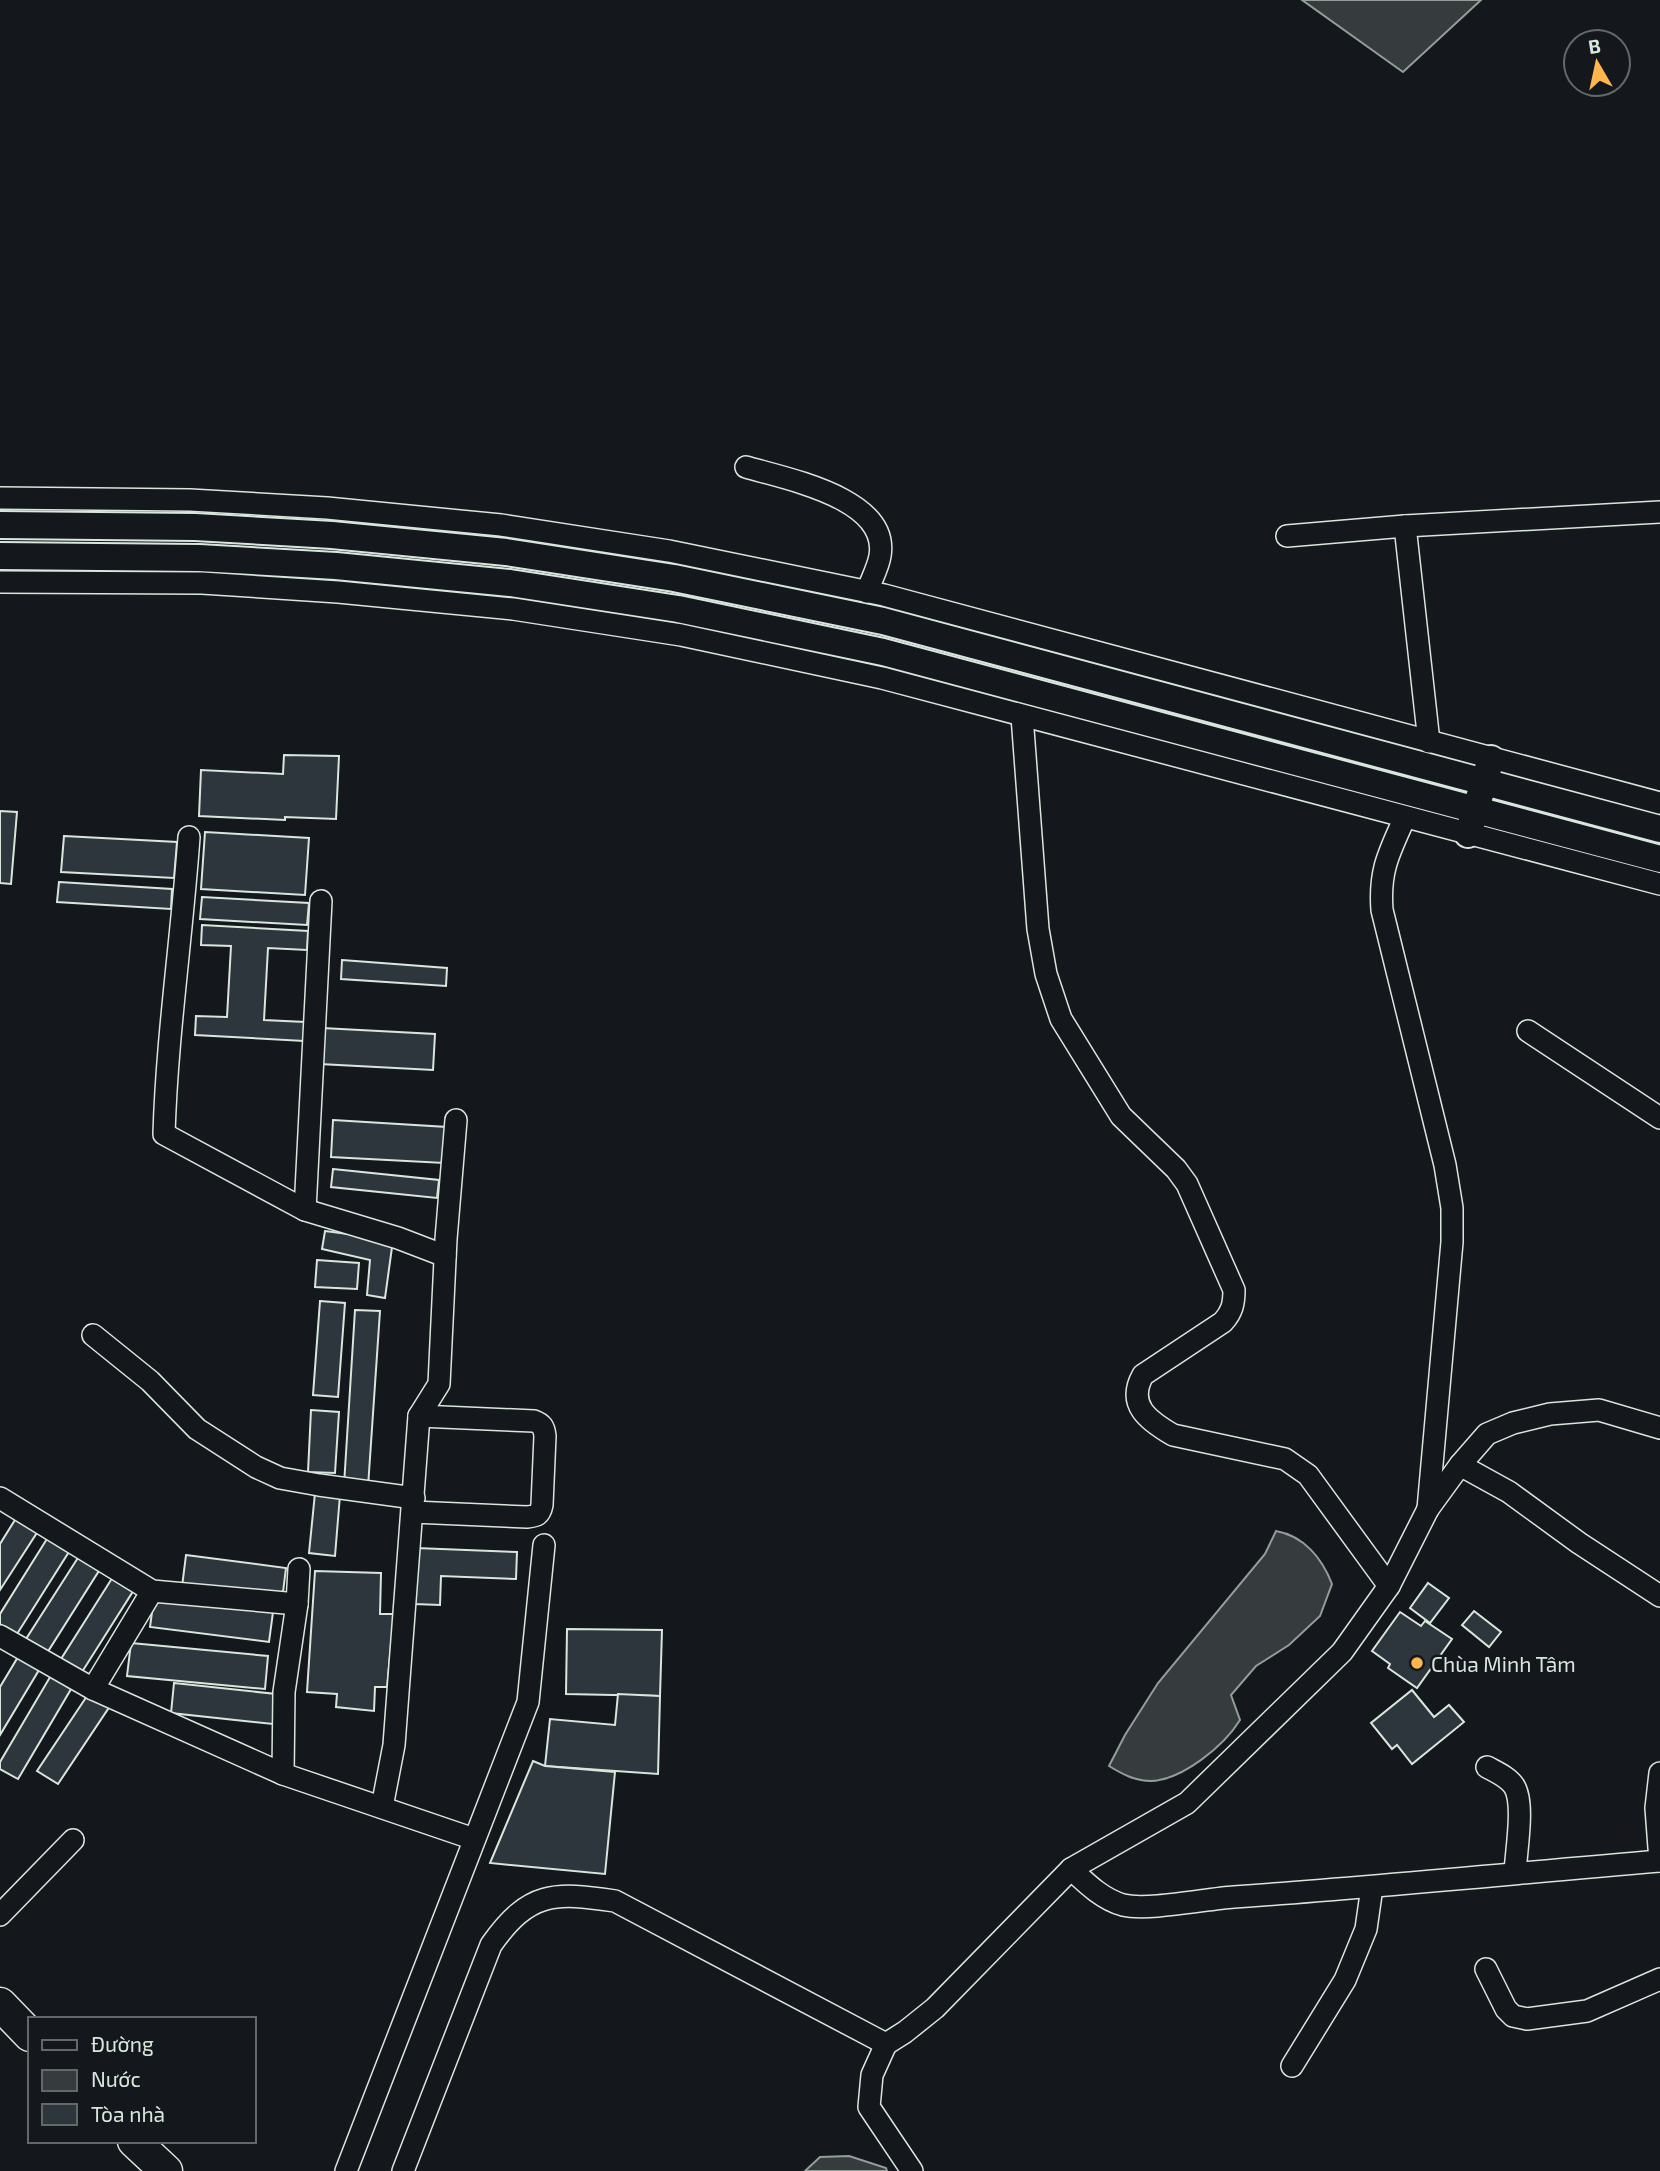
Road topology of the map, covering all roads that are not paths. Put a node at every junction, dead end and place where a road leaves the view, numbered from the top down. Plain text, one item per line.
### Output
1 (746, 467) dead end
2 (0, 498) edge
3 (1660, 512) edge
4 (0, 525) edge
5 (1405, 526) junction
6 (1287, 536) dead end
7 (0, 556) edge
8 (0, 582) edge
9 (867, 592) junction
10 (1022, 716) junction
11 (1429, 742) junction
12 (1488, 771) junction
13 (1660, 803) edge
14 (1405, 817) junction
15 (1472, 823) junction
16 (1660, 829) edge
17 (189, 837) dead end
18 (1660, 859) edge
19 (1660, 884) edge
20 (321, 901) dead end
21 (1528, 1031) dead end
22 (1660, 1118) edge
23 (456, 1120) dead end
24 (305, 1210) junction
25 (445, 1256) junction
26 (93, 1335) dead end
27 (419, 1416) junction
28 (1660, 1428) edge
29 (1460, 1465) junction
30 (0, 1498) edge
31 (413, 1505) junction
32 (1429, 1508) junction
33 (544, 1545) dead end
34 (299, 1569) dead end
35 (1389, 1586) junction
36 (152, 1591) junction
37 (1660, 1597) edge
38 (297, 1604) junction
39 (0, 1636) edge
40 (93, 1689) junction
41 (1487, 1767) dead end
42 (1660, 1773) edge
43 (283, 1774) junction
44 (382, 1807) junction
45 (474, 1839) junction
46 (73, 1840) dead end
47 (1660, 1861) edge
48 (1071, 1869) junction
49 (1515, 1873) junction
50 (1373, 1887) junction
51 (0, 1915) edge
52 (1486, 1969) dead end
53 (1660, 1979) edge
54 (0, 2004) edge
55 (28, 2033) edge
56 (886, 2044) junction
57 (1292, 2066) dead end
58 (136, 2143) edge
59 (166, 2171) edge
60 (346, 2171) edge
61 (403, 2171) edge
62 (912, 2171) edge

1 - 9 street
2 - 9 street
3 - 5 street
4 - 12 main road
5 - 6 street
5 - 11 street
7 - 15 main road
8 - 10 street
9 - 11 street
10 - 14 street
10 - 35 street
11 - 12 street
12 - 13 street
12 - 15 main road
12 - 16 main road
14 - 15 street
14 - 32 street
15 - 18 main road
15 - 19 street
17 - 24 street
20 - 24 street
21 - 22 street
23 - 25 street
24 - 25 street
25 - 27 street
26 - 31 street
27 - 31 street
27 - 31 street
28 - 29 street
29 - 32 street
29 - 37 street
30 - 36 street
31 - 44 street
32 - 35 street
33 - 45 street
34 - 38 street
35 - 48 street
36 - 38 street
36 - 40 street
38 - 43 street
39 - 40 street
40 - 43 street
41 - 49 street
42 - 47 street
43 - 44 street
44 - 45 street
45 - 60 street
46 - 51 street
47 - 49 street
48 - 50 street
48 - 56 street
49 - 50 street
50 - 57 street
52 - 53 street
54 - 55 highway
56 - 61 street
56 - 62 street
58 - 59 highway

